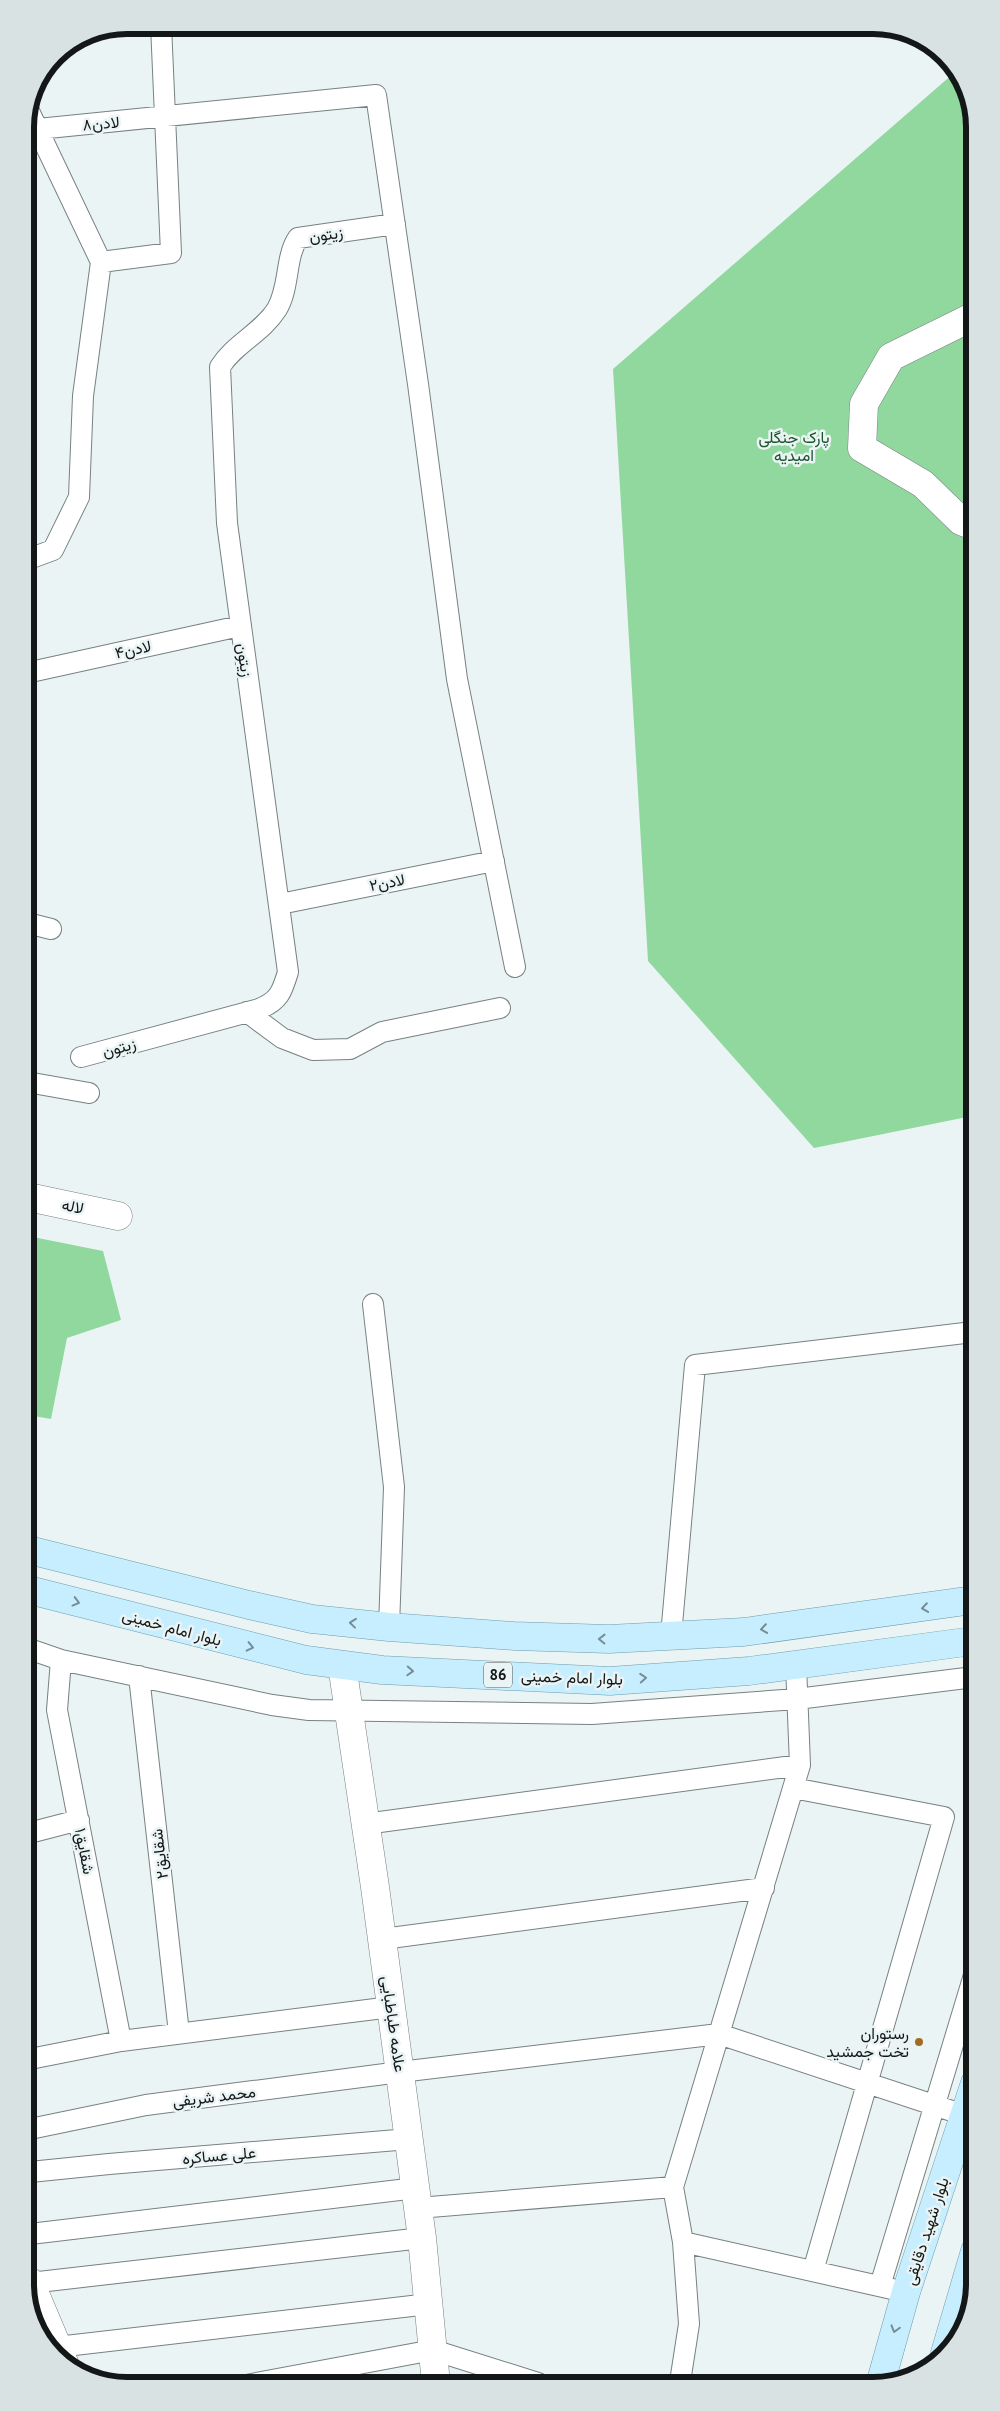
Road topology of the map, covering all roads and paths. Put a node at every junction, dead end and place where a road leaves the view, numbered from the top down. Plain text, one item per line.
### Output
1 (161, 34) edge
2 (165, 117) junction
3 (34, 121) edge
4 (38, 129) junction
5 (395, 224) junction
6 (101, 262) junction
7 (966, 320) edge
8 (966, 523) edge
9 (34, 557) edge
10 (240, 626) junction
11 (34, 671) edge
12 (494, 861) junction
13 (280, 904) junction
14 (34, 925) edge
15 (51, 929) dead end
16 (515, 966) dead end
17 (500, 1008) dead end
18 (247, 1012) junction
19 (81, 1057) dead end
20 (34, 1083) edge
21 (89, 1094) dead end
22 (34, 1198) edge
23 (118, 1216) dead end
24 (373, 1304) dead end
25 (966, 1333) edge
26 (34, 1552) edge
27 (34, 1591) edge
28 (966, 1601) edge
29 (389, 1627) junction
30 (671, 1636) junction
31 (966, 1642) edge
32 (34, 1651) edge
33 (61, 1660) junction
34 (342, 1665) junction
35 (796, 1665) junction
36 (139, 1676) junction
37 (966, 1679) edge
38 (798, 1699) junction
39 (347, 1710) junction
40 (800, 1766) junction
41 (793, 1788) junction
42 (79, 1820) junction
43 (366, 1824) junction
44 (34, 1832) edge
45 (764, 1888) junction
46 (383, 1939) junction
47 (966, 2001) edge
48 (391, 2007) junction
49 (179, 2033) junction
50 (719, 2034) junction
51 (121, 2041) junction
52 (34, 2058) edge
53 (400, 2072) junction
54 (868, 2084) junction
55 (934, 2106) junction
56 (966, 2109) edge
57 (964, 2115) junction
58 (34, 2129) edge
59 (409, 2139) junction
60 (34, 2172) edge
61 (673, 2187) junction
62 (417, 2198) junction
63 (34, 2234) edge
64 (422, 2238) junction
65 (683, 2242) junction
66 (813, 2271) junction
67 (966, 2282) edge
68 (34, 2283) edge
69 (893, 2289) junction
70 (35, 2294) edge
71 (429, 2304) junction
72 (949, 2338) edge
73 (56, 2345) edge
74 (433, 2350) junction
75 (67, 2355) edge
76 (882, 2376) edge
77 (289, 2377) edge
78 (435, 2377) edge
79 (519, 2377) edge
80 (681, 2377) edge

1 - 2 street
2 - 4 street, لادن۸
2 - 5 street, لادن۸
2 - 6 street
3 - 4 street
4 - 6 street
5 - 10 street, زیتون
5 - 12 street
6 - 9 street
7 - 8 street
10 - 11 street, لادن۴
10 - 13 street, زیتون
12 - 13 street, لادن۲
12 - 16 street
13 - 18 street, زیتون
14 - 15 street
17 - 18 street
18 - 19 street, زیتون
20 - 21 street
22 - 23 street, لاله
24 - 29 street
25 - 30 street
29 -> 26 main road
27 -> 34 main road, بلوار امام خمینی / 86
28 -> 30 main road
30 -> 29 main road
31 - 35 main road, بلوار امام خمینی / 86
32 - 33 street
33 - 36 street
33 - 42 street, شقایق۱
34 -> 35 main road, بلوار امام خمینی / 86
34 - 39 street, علامه طباطبایی
35 - 38 street
36 - 39 street
36 - 49 street, شقایق۲
37 - 38 street
38 - 39 street
38 - 40 street
39 - 43 street, علامه طباطبایی
40 - 41 street
40 - 43 street
41 - 45 street
41 - 54 street
42 - 44 street
42 - 51 street, شقایق۱
43 - 46 street, علامه طباطبایی
45 - 46 street
45 - 50 street
46 - 48 street, علامه طباطبایی
47 - 55 street
48 - 49 street
48 - 53 street, علامه طباطبایی
49 - 51 street
50 - 53 street, محمد شریفی
50 - 54 street
50 - 61 street
51 - 52 street
53 - 58 street, محمد شریفی
53 - 59 street, علامه طباطبایی
54 - 55 street
54 - 66 street
55 - 57 street
55 - 69 street
56 - 57 main road, بلوار شهید دقایقی
57 - 69 main road, بلوار شهید دقایقی
59 - 60 street, علی عساکره
59 - 62 street, علامه طباطبایی
61 - 62 street
61 - 65 street
62 - 63 street
62 - 64 street, علامه طباطبایی
64 - 68 street
64 - 71 street, علامه طباطبایی
65 - 66 street
65 - 80 street
66 - 69 street
67 - 72 main road
69 -> 76 main road, بلوار شهید دقایقی
70 - 73 street
71 - 74 street, علامه طباطبایی
71 - 75 street
74 - 77 street
74 - 78 street, علامه طباطبایی
74 - 79 street

